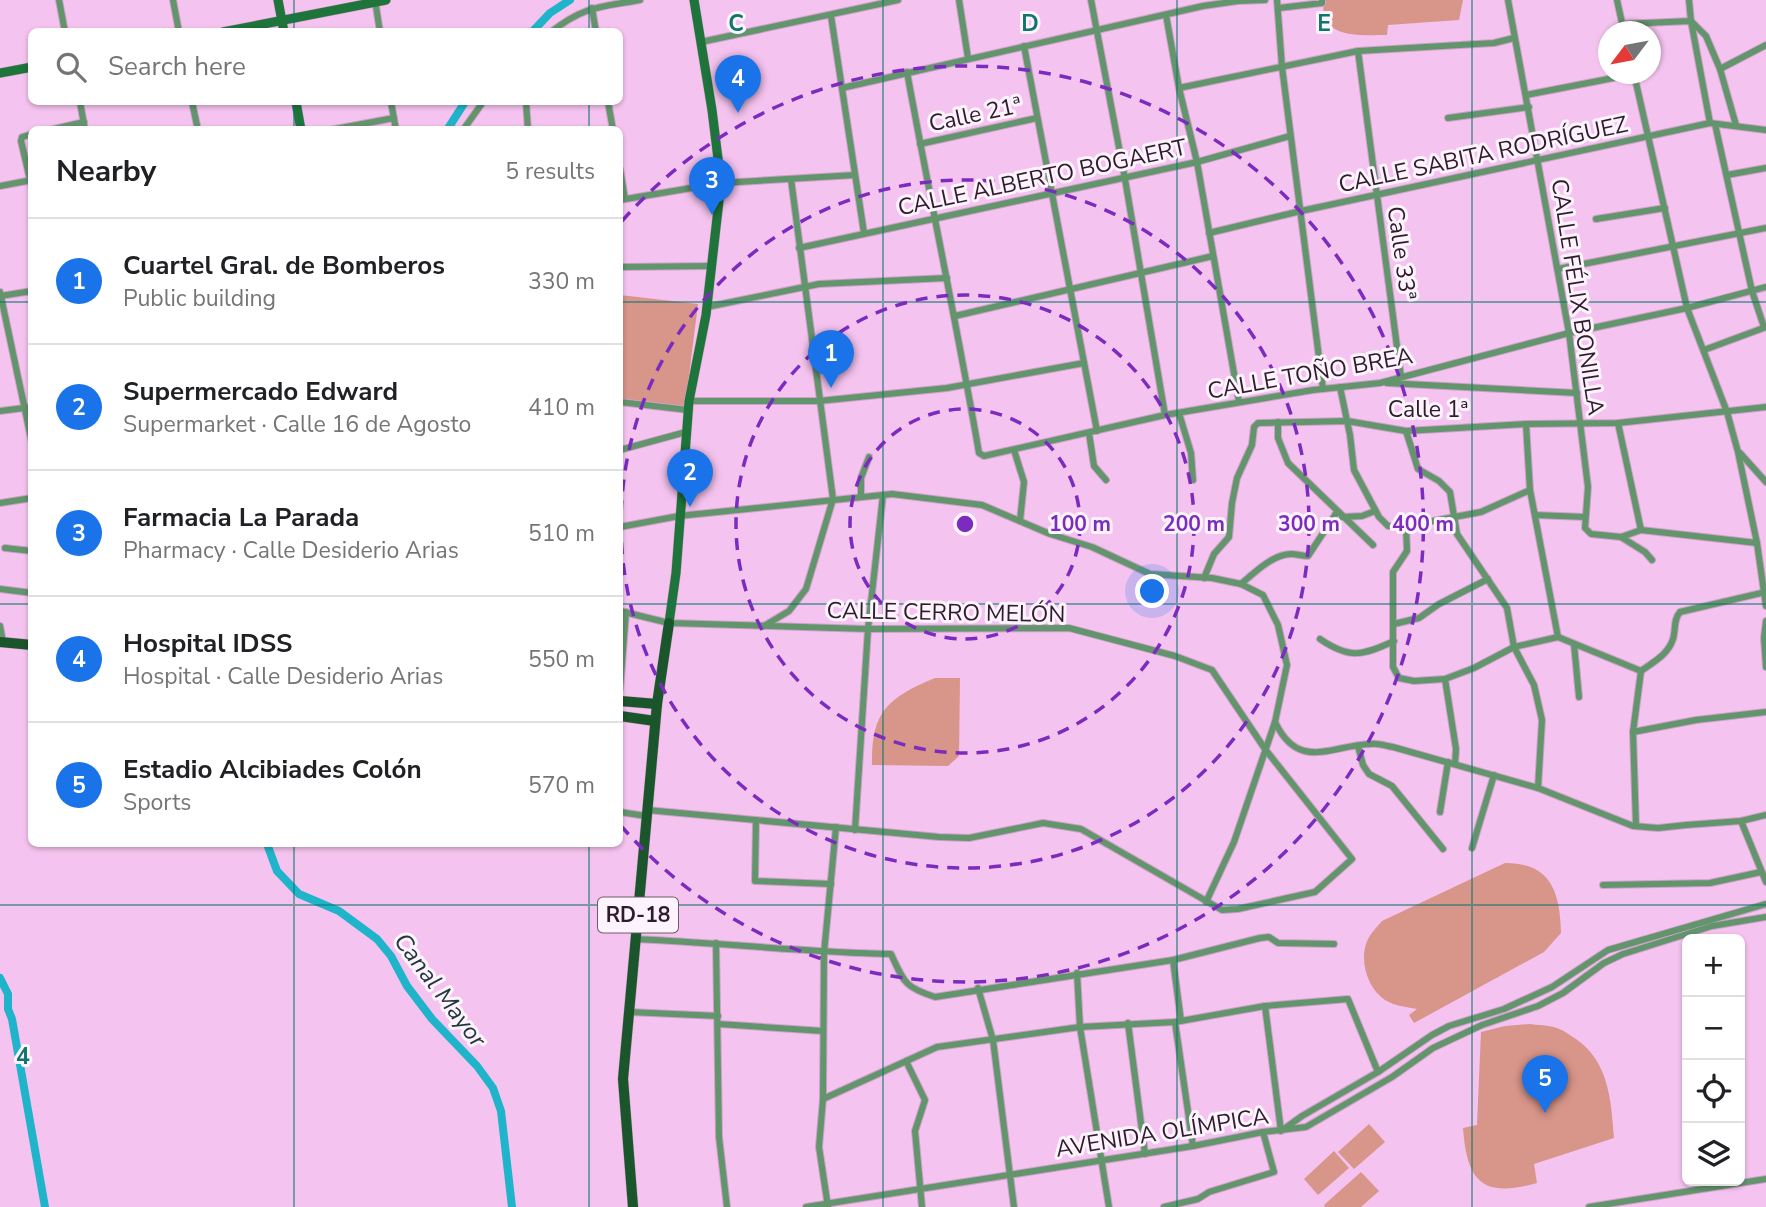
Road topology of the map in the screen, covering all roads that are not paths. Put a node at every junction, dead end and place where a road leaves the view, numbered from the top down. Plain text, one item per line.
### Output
1 (59, 0) edge
2 (173, 0) edge
3 (278, 0) edge
4 (386, 0) edge
5 (640, 0) edge
6 (694, 0) edge
7 (898, 0) edge
8 (959, 0) edge
9 (1091, 0) edge
10 (1265, 0) edge
11 (1277, 0) edge
12 (1322, 0) edge
13 (1508, 0) edge
14 (1617, 0) edge
15 (1689, 0) edge
16 (375, 1) edge
17 (888, 1) edge
18 (1203, 3) edge
19 (592, 8) junction
20 (1279, 8) junction
21 (1166, 15) junction
22 (831, 16) junction
23 (282, 21) junction
24 (1622, 21) edge
25 (1690, 22) junction
26 (1661, 25) edge
27 (64, 28) edge
28 (178, 28) edge
29 (244, 28) edge
30 (283, 28) edge
31 (379, 28) edge
32 (556, 28) edge
33 (595, 28) edge
34 (1096, 30) junction
35 (1514, 38) junction
36 (701, 42) junction
37 (1766, 45) edge
38 (1024, 46) junction
39 (1358, 51) junction
40 (968, 58) junction
41 (1282, 67) junction
42 (28, 68) edge
43 (1720, 69) junction
44 (908, 72) junction
45 (0, 73) edge
46 (1598, 81) edge
47 (1636, 84) edge
48 (842, 88) junction
49 (1179, 88) junction
50 (1526, 95) junction
51 (81, 105) edge
52 (193, 105) edge
53 (297, 105) edge
54 (392, 105) edge
55 (482, 105) edge
56 (526, 105) edge
57 (609, 105) edge
58 (1529, 107) junction
59 (394, 118) junction
60 (1037, 118) junction
61 (1448, 118) dead end
62 (1713, 123) junction
63 (1736, 125) junction
64 (85, 126) edge
65 (197, 126) edge
66 (300, 126) edge
67 (351, 126) edge
68 (395, 126) edge
69 (466, 126) edge
70 (528, 126) edge
71 (612, 126) edge
72 (1766, 130) edge
73 (28, 135) edge
74 (1290, 136) junction
75 (1648, 137) junction
76 (920, 144) junction
77 (1538, 159) junction
78 (1197, 162) junction
79 (1766, 168) edge
80 (28, 172) edge
81 (1727, 174) junction
82 (855, 175) junction
83 (1125, 178) junction
84 (791, 179) junction
85 (28, 183) edge
86 (720, 183) junction
87 (0, 186) edge
88 (1051, 193) junction
89 (1376, 196) junction
90 (623, 200) edge
91 (1665, 208) junction
92 (1301, 211) junction
93 (933, 218) junction
94 (1596, 219) dead end
95 (1766, 228) edge
96 (864, 233) junction
97 (1209, 233) junction
98 (1740, 233) junction
99 (799, 248) junction
100 (1674, 248) junction
101 (1213, 256) junction
102 (712, 266) junction
103 (623, 267) edge
104 (1558, 268) junction
105 (1140, 272) junction
106 (947, 278) junction
107 (804, 287) junction
108 (1766, 287) edge
109 (28, 290) edge
110 (1070, 290) junction
111 (1752, 290) junction
112 (0, 294) edge
113 (707, 307) junction
114 (1687, 309) junction
115 (955, 316) junction
116 (1765, 327) edge
117 (1569, 333) junction
118 (1704, 350) junction
119 (1084, 363) junction
120 (1401, 377) junction
121 (1380, 383) junction
122 (967, 384) junction
123 (1340, 387) junction
124 (1323, 389) junction
125 (1577, 393) junction
126 (820, 401) junction
127 (623, 402) edge
128 (1239, 402) junction
129 (689, 406) junction
130 (28, 407) edge
131 (1766, 407) edge
132 (0, 411) edge
133 (1727, 412) junction
134 (1179, 413) junction
135 (1165, 415) junction
136 (1347, 421) junction
137 (1278, 422) junction
138 (1581, 423) junction
139 (1525, 424) junction
140 (1618, 424) junction
141 (1406, 431) junction
142 (686, 432) junction
143 (1093, 432) junction
144 (623, 449) edge
145 (1014, 450) junction
146 (1738, 452) junction
147 (869, 457) dead end
148 (1106, 480) dead end
149 (1193, 480) dead end
150 (1766, 482) edge
151 (1530, 490) junction
152 (883, 495) junction
153 (861, 497) junction
154 (28, 499) edge
155 (833, 499) junction
156 (0, 503) edge
157 (1376, 511) junction
158 (1339, 515) junction
159 (1535, 515) junction
160 (679, 516) junction
161 (1585, 517) junction
162 (1455, 518) junction
163 (1020, 521) junction
164 (623, 526) edge
165 (1406, 526) junction
166 (1641, 530) junction
167 (1621, 537) junction
168 (1757, 543) junction
169 (1373, 545) dead end
170 (5, 548) dead end
171 (28, 551) edge
172 (1652, 560) dead end
173 (1205, 578) junction
174 (1488, 579) junction
175 (1241, 584) junction
176 (0, 589) edge
177 (28, 592) edge
178 (1766, 592) edge
179 (1766, 606) edge
180 (623, 612) edge
181 (1766, 621) edge
182 (669, 623) junction
183 (1394, 624) junction
184 (0, 626) edge
185 (764, 626) junction
186 (868, 629) junction
187 (1558, 637) junction
188 (1320, 639) dead end
189 (1394, 641) junction
190 (2, 642) edge
191 (1574, 644) junction
192 (28, 645) edge
193 (1514, 647) junction
194 (1765, 651) edge
195 (1766, 667) edge
196 (1641, 671) junction
197 (1446, 679) junction
198 (1579, 697) dead end
199 (623, 701) edge
200 (657, 704) junction
201 (1766, 712) edge
202 (623, 716) edge
203 (655, 721) junction
204 (1275, 722) junction
205 (1633, 732) junction
206 (1358, 746) junction
207 (1265, 749) junction
208 (1452, 763) junction
209 (1494, 775) junction
210 (1538, 788) junction
211 (623, 812) edge
212 (1440, 812) dead end
213 (646, 813) junction
214 (1766, 815) edge
215 (756, 820) junction
216 (1741, 821) junction
217 (1636, 826) junction
218 (836, 827) junction
219 (855, 830) junction
220 (1472, 848) dead end
221 (1443, 849) dead end
222 (1761, 872) junction
223 (1766, 882) edge
224 (831, 884) junction
225 (1603, 885) dead end
226 (1206, 902) junction
227 (1766, 904) edge
228 (1766, 917) edge
229 (635, 939) junction
230 (716, 943) junction
231 (1334, 944) dead end
232 (824, 953) junction
233 (1173, 960) junction
234 (1077, 973) junction
235 (978, 988) junction
236 (1265, 1006) junction
237 (629, 1012) junction
238 (718, 1020) junction
239 (1178, 1022) junction
240 (1128, 1023) junction
241 (1080, 1027) junction
242 (823, 1031) junction
243 (993, 1040) junction
244 (906, 1060) junction
245 (1378, 1072) junction
246 (822, 1099) junction
247 (1281, 1131) junction
248 (1263, 1132) junction
249 (1192, 1146) junction
250 (1145, 1154) junction
251 (1100, 1161) junction
252 (1010, 1174) junction
253 (1766, 1179) edge
254 (920, 1188) junction
255 (827, 1205) edge
256 (633, 1207) edge
257 (727, 1207) edge
258 (806, 1207) edge
259 (922, 1207) edge
260 (1014, 1207) edge
261 (1109, 1207) edge
262 (1164, 1207) edge
263 (1589, 1207) edge

1 - 27 street
2 - 28 street
3 - 23 main road
4 - 16 main road
5 - 19 street
6 - 36 main road
7 - 17 street
8 - 40 street
9 - 34 street
10 - 18 street
11 - 20 street
12 - 20 street
13 - 35 street, CALLE FÉLIX BONILLA
14 - 24 street
15 - 25 street
16 - 23 main road
16 - 31 street
17 - 22 street
18 - 21 street
19 - 32 street
19 - 33 street
20 - 41 street
21 - 34 street
21 - 49 street
22 - 36 street
22 - 48 street
23 - 29 main road
23 - 30 main road
25 - 26 street
25 - 43 street
25 - 62 street
34 - 38 street
34 - 83 street
35 - 39 street
35 - 50 street, CALLE FÉLIX BONILLA
36 - 86 main road
37 - 43 street
38 - 40 street
38 - 60 street
39 - 41 street
39 - 89 street, Calle 33ª
40 - 44 street
41 - 49 street
41 - 74 street
42 - 45 main road
43 - 63 street
44 - 48 street
44 - 76 street
46 - 50 street
47 - 75 street
48 - 82 street
49 - 78 street
50 - 58 street, CALLE FÉLIX BONILLA
51 - 64 street
52 - 65 street
53 - 66 main road
54 - 59 street
55 - 69 street
56 - 70 street
57 - 71 street
58 - 61 street
58 - 77 street, CALLE FÉLIX BONILLA
59 - 67 street
59 - 68 street
60 - 76 street, Calle 21ª
60 - 88 street
62 - 63 street, CALLE SABITA RODRÍGUEZ
62 - 75 street, CALLE SABITA RODRÍGUEZ
62 - 81 street
63 - 72 street, CALLE SABITA RODRÍGUEZ
73 - 80 street
74 - 78 street, CALLE ALBERTO BOGAERT
74 - 92 street
75 - 77 street, CALLE SABITA RODRÍGUEZ
75 - 91 street
76 - 93 street
77 - 89 street, CALLE SABITA RODRÍGUEZ
77 - 104 street, CALLE FÉLIX BONILLA
78 - 83 street, CALLE ALBERTO BOGAERT
78 - 97 street
79 - 81 street
81 - 98 street
82 - 84 street
82 - 96 street
83 - 88 street, CALLE ALBERTO BOGAERT
83 - 105 street
84 - 86 street
84 - 99 street
85 - 87 street
86 - 90 street
86 - 102 main road
88 - 93 street, CALLE ALBERTO BOGAERT
88 - 110 street
89 - 92 street, CALLE SABITA RODRÍGUEZ
89 - 120 street, Calle 33ª
91 - 94 street
91 - 100 street
92 - 97 street, CALLE SABITA RODRÍGUEZ
92 - 124 street
93 - 96 street, CALLE ALBERTO BOGAERT
93 - 106 street
95 - 98 street
96 - 99 street, CALLE ALBERTO BOGAERT
97 - 101 street
98 - 100 street
98 - 111 street
99 - 107 street
100 - 104 street
100 - 114 street
101 - 105 street
101 - 128 street
102 - 103 street
102 - 113 main road
104 - 117 street, CALLE FÉLIX BONILLA
105 - 110 street
105 - 135 street
106 - 107 street
106 - 115 street
107 - 113 street
107 - 126 street
108 - 111 street, CALLE TOÑO BREA
109 - 112 street
110 - 115 street
110 - 119 street
111 - 114 street, CALLE TOÑO BREA
111 - 116 street
112 - 130 street
113 - 129 main road
114 - 117 street, CALLE TOÑO BREA
114 - 118 street
115 - 122 street
116 - 118 street
117 - 120 street, CALLE TOÑO BREA
117 - 125 street, CALLE FÉLIX BONILLA
118 - 133 street
119 - 122 street
119 - 143 street
120 - 121 street, CALLE TOÑO BREA
121 - 123 street, CALLE TOÑO BREA
121 - 125 street
122 - 126 street
122 - 145 street, CALLE TOÑO BREA
123 - 124 street, CALLE TOÑO BREA
123 - 136 street
124 - 128 street, CALLE TOÑO BREA
125 - 138 street, CALLE FÉLIX BONILLA
126 - 129 street
126 - 155 street
127 - 129 street
128 - 134 street, CALLE TOÑO BREA
129 - 142 main road
130 - 132 street
131 - 133 street, Calle 1ª
133 - 140 street, Calle 1ª
133 - 146 street
134 - 135 street, CALLE TOÑO BREA
134 - 149 street
135 - 143 street, CALLE TOÑO BREA
136 - 137 street, Calle 1ª
136 - 141 street, Calle 1ª
136 - 157 street
137 - 158 street
137 - 173 street, Calle 1ª
138 - 139 street, Calle 1ª
138 - 140 street, Calle 1ª
138 - 161 street, CALLE FÉLIX BONILLA
139 - 141 street, Calle 1ª
139 - 151 street
140 - 166 street
141 - 162 street
142 - 144 street
142 - 160 main road
143 - 145 street, CALLE TOÑO BREA
143 - 148 street
145 - 163 street
146 - 150 street
146 - 168 street
147 - 153 street
151 - 159 street
151 - 162 street
152 - 153 street
152 - 163 street
152 - 186 street
153 - 155 street
154 - 156 street
155 - 160 street
155 - 185 street
157 - 158 street
157 - 165 street
158 - 169 street
158 - 175 street
159 - 161 street
159 - 187 street
160 - 164 street
160 - 182 main road
161 - 167 street
162 - 165 street
162 - 174 street
163 - 173 street
165 - 183 street
166 - 167 street
166 - 168 street
167 - 172 street
168 - 178 street
170 - 171 street
173 - 175 street
174 - 183 street
174 - 193 street
175 - 204 street
176 - 177 street
178 - 179 street
178 - 196 street
180 - 182 street, CALLE CERRO MELÓN
181 - 194 street
182 - 185 street, CALLE CERRO MELÓN
182 - 200 main road, RD-18
183 - 189 street
184 - 190 street
185 - 186 street, CALLE CERRO MELÓN
186 - 207 street, CALLE CERRO MELÓN
186 - 219 street
187 - 191 street
187 - 193 street
188 - 189 street
189 - 197 street
190 - 192 main road
191 - 196 street
191 - 198 street
193 - 197 street
193 - 210 street
194 - 195 street
196 - 205 street
197 - 208 street
199 - 200 main road
200 - 203 main road, RD-18
201 - 205 street
202 - 203 main road
203 - 213 main road, RD-18
204 - 206 street
204 - 207 street
205 - 217 street
206 - 208 street
206 - 221 street
207 - 226 street
207 - 226 street, CALLE CERRO MELÓN
208 - 209 street
208 - 212 street
209 - 210 street
209 - 220 street
210 - 217 street
211 - 213 street, CALLE CERRO MELÓN
213 - 215 street, CALLE CERRO MELÓN
213 - 229 main road, RD-18
214 - 216 street
215 - 218 street, CALLE CERRO MELÓN
215 - 224 street
216 - 217 street
216 - 222 street
218 - 219 street, CALLE CERRO MELÓN
218 - 224 street
219 - 226 street, CALLE CERRO MELÓN
222 - 223 street
222 - 225 street
224 - 232 street
227 - 245 street, AVENIDA OLÍMPICA
228 - 247 street
229 - 230 street
229 - 237 main road, RD-18
230 - 232 street
230 - 238 street
231 - 233 street
232 - 235 street
232 - 242 street
233 - 234 street
233 - 239 street
234 - 235 street
234 - 241 street
235 - 243 street
236 - 239 street
236 - 245 street
236 - 247 street
237 - 238 street
237 - 256 main road, RD-18
238 - 242 street
238 - 257 street
239 - 240 street
239 - 249 street
240 - 241 street
240 - 250 street
241 - 243 street
241 - 251 street
242 - 246 street
243 - 244 street
243 - 252 street
244 - 246 street
244 - 254 street
245 - 247 street, AVENIDA OLÍMPICA
246 - 255 street
247 - 248 street, AVENIDA OLÍMPICA
248 - 249 street, AVENIDA OLÍMPICA
248 - 262 street
249 - 250 street, AVENIDA OLÍMPICA
250 - 251 street, AVENIDA OLÍMPICA
251 - 252 street, AVENIDA OLÍMPICA
251 - 261 street
252 - 254 street, AVENIDA OLÍMPICA
252 - 260 street
253 - 263 street
254 - 255 street, AVENIDA OLÍMPICA
254 - 259 street
255 - 258 street, AVENIDA OLÍMPICA

